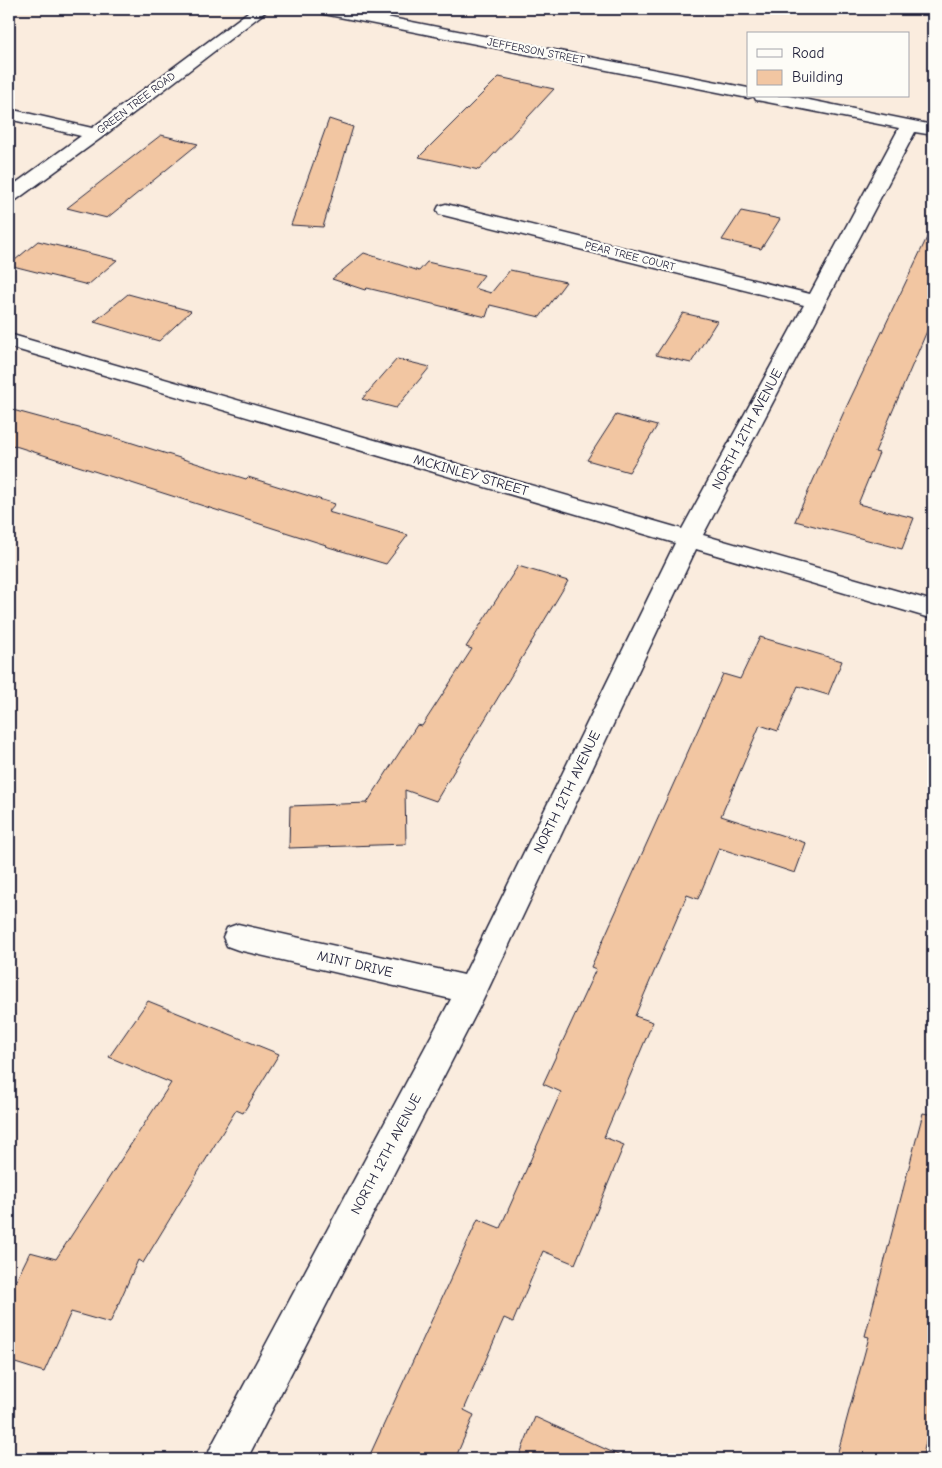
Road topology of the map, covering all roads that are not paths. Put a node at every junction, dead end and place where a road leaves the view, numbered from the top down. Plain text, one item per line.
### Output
1 (261, 9) edge
2 (324, 9) edge
3 (747, 94) edge
4 (772, 98) edge
5 (9, 114) edge
6 (921, 128) edge
7 (95, 134) junction
8 (9, 196) edge
9 (446, 210) dead end
10 (814, 301) junction
11 (9, 340) edge
12 (688, 538) junction
13 (933, 610) edge
14 (238, 938) dead end
15 (472, 990) junction
16 (226, 1459) edge

1 - 7 street, GREEN TREE ROAD
2 - 3 street, JEFFERSON STREET
4 - 6 street
5 - 7 street
6 - 10 street, NORTH 12TH AVENUE
7 - 8 street, GREEN TREE ROAD
9 - 10 street, PEAR TREE COURT
10 - 12 street, NORTH 12TH AVENUE
11 - 12 street, MCKINLEY STREET
12 - 13 street, MCKINLEY STREET
12 - 15 street, NORTH 12TH AVENUE
14 - 15 street, MINT DRIVE
15 - 16 street, NORTH 12TH AVENUE

